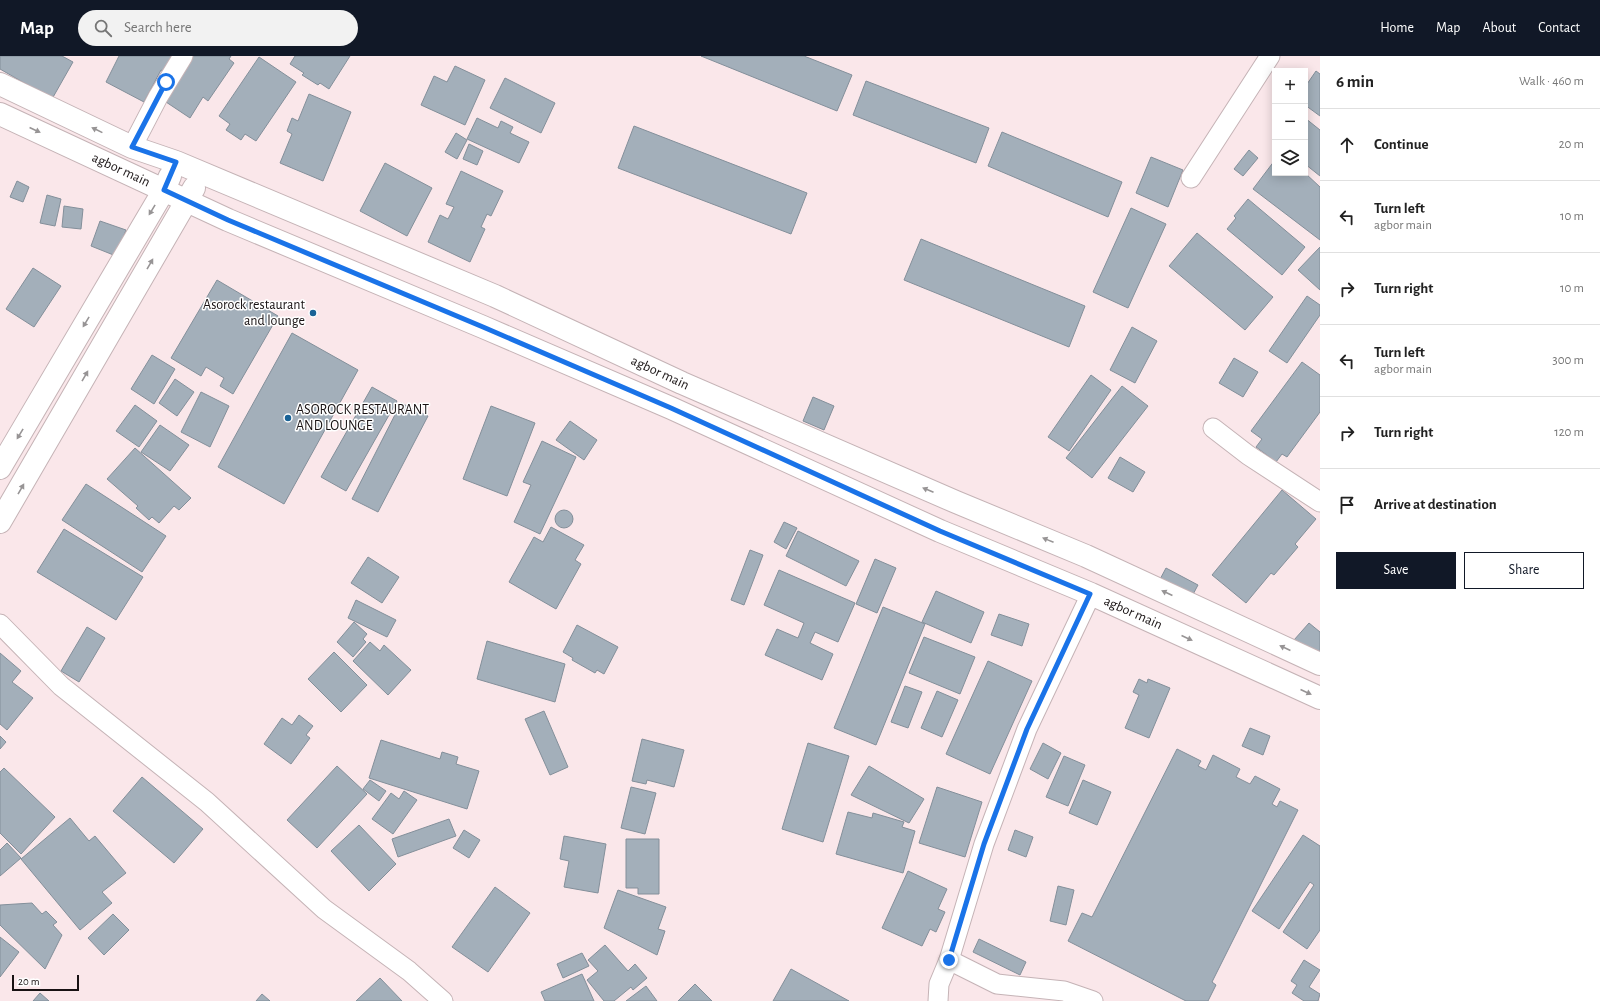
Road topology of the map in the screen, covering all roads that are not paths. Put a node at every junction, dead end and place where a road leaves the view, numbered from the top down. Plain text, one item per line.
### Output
1 (183, 56) edge
2 (1270, 56) edge
3 (0, 84) edge
4 (0, 114) edge
5 (132, 147) junction
6 (176, 162) junction
7 (203, 174) junction
8 (1191, 178) dead end
9 (164, 190) junction
10 (186, 200) junction
11 (1213, 428) dead end
12 (0, 468) edge
13 (1320, 502) edge
14 (0, 522) edge
15 (1090, 594) junction
16 (0, 624) edge
17 (1320, 664) edge
18 (1320, 698) edge
19 (949, 960) junction
20 (443, 1001) edge
21 (938, 1001) edge
22 (1093, 1001) edge

1 - 5 street
2 - 8 street
5 -> 3 main road, agbor main
4 -> 9 main road, agbor main
5 - 6 main road, agbor main
6 - 7 main road, agbor main
6 - 9 main road
7 - 10 main road
17 -> 7 main road, agbor main
9 - 10 main road, agbor main
9 -> 12 main road
14 -> 10 main road
10 - 15 main road, agbor main
11 - 13 street
15 -> 18 main road, agbor main
15 - 19 street
16 - 20 street
19 - 21 street
19 - 22 street

